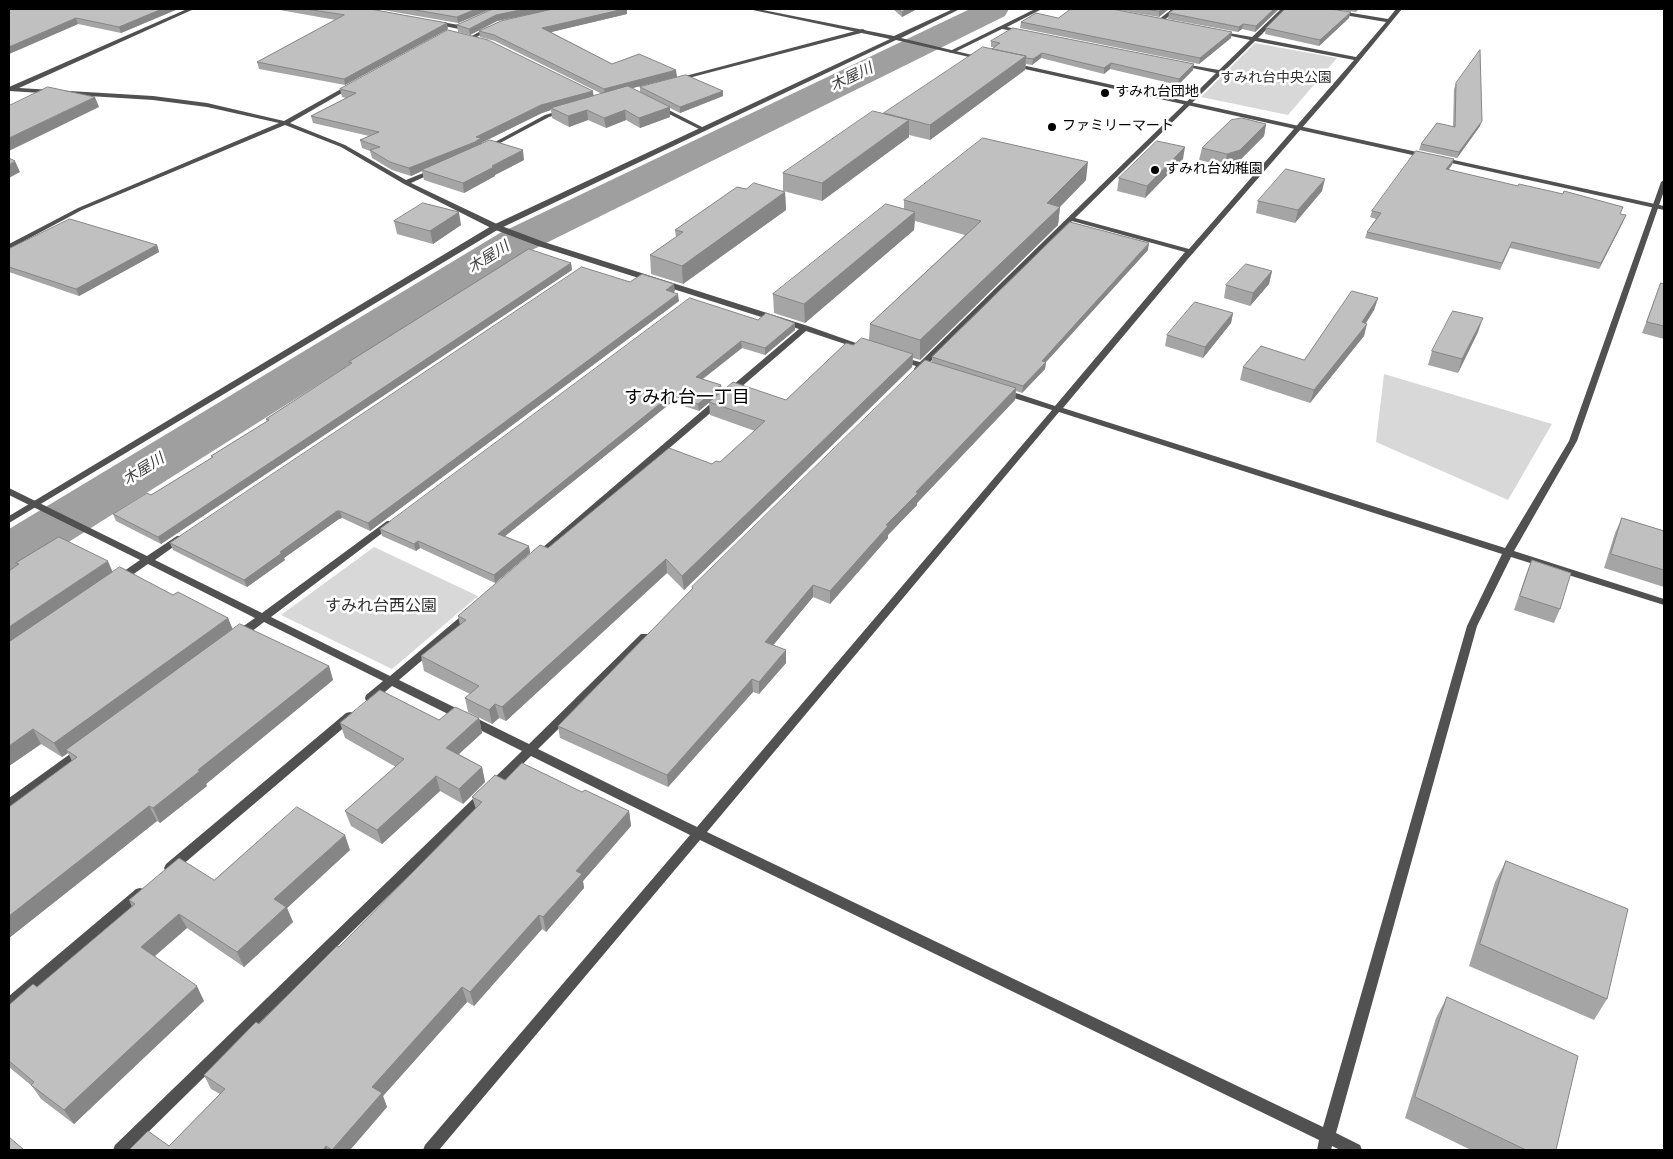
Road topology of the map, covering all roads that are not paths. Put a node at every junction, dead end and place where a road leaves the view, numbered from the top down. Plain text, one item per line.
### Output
1 (191, 9) edge
2 (751, 9) edge
3 (956, 9) edge
4 (1039, 9) edge
5 (1175, 9) edge
6 (1284, 9) edge
7 (1320, 9) edge
8 (1399, 9) edge
9 (1151, 19) edge
10 (1160, 21) junction
11 (1389, 21) junction
12 (430, 22) edge
13 (467, 23) edge
14 (1170, 23) edge
15 (499, 24) edge
16 (459, 27) junction
17 (1001, 27) junction
18 (1207, 30) edge
19 (863, 31) junction
20 (449, 33) edge
21 (1029, 33) edge
22 (463, 36) edge
23 (471, 38) junction
24 (892, 38) junction
25 (1255, 39) junction
26 (485, 42) edge
27 (948, 51) junction
28 (1356, 59) junction
29 (990, 60) edge
30 (1172, 63) edge
31 (1008, 64) edge
32 (1220, 72) junction
33 (360, 81) edge
34 (670, 81) edge
35 (9, 90) edge
36 (654, 104) edge
37 (1189, 104) junction
38 (572, 109) edge
39 (285, 123) junction
40 (1298, 128) junction
41 (703, 130) junction
42 (479, 152) edge
43 (442, 168) edge
44 (1664, 182) edge
45 (406, 183) junction
46 (1660, 207) edge
47 (1071, 219) junction
48 (496, 227) junction
49 (9, 247) edge
50 (1189, 251) junction
51 (805, 328) junction
52 (876, 351) edge
53 (894, 357) edge
54 (921, 365) junction
55 (940, 371) edge
56 (907, 379) edge
57 (994, 388) edge
58 (1057, 409) junction
59 (9, 491) edge
60 (35, 504) junction
61 (400, 515) edge
62 (9, 520) edge
63 (189, 532) edge
64 (1508, 552) junction
65 (148, 560) junction
66 (526, 565) edge
67 (107, 587) edge
68 (1664, 602) edge
69 (481, 604) edge
70 (264, 617) junction
71 (651, 631) edge
72 (232, 640) edge
73 (391, 681) junction
74 (88, 746) edge
75 (530, 750) junction
76 (9, 804) edge
77 (699, 834) junction
78 (9, 1004) edge
79 (1326, 1144) edge
80 (120, 1150) edge
81 (430, 1150) edge
82 (1355, 1150) edge

1 - 35 street
2 - 19 street
3 - 24 street
4 - 17 street
5 - 10 street
6 - 25 street
7 - 11 street
8 - 11 street
9 - 10 street
10 - 14 street
11 - 28 street
12 - 16 street
13 - 16 street
15 - 23 street
16 - 20 street
17 - 21 street
17 - 27 street
18 - 25 street
19 - 24 street
19 - 34 street
22 - 23 street
23 - 26 street
24 - 27 street
24 - 41 street
25 - 28 street
25 - 32 street
27 - 29 street
28 - 40 street
30 - 32 street
31 - 37 street
32 - 37 street
33 - 39 street
35 - 39 street
36 - 41 street
37 - 40 street
37 - 47 street
38 - 42 street
39 - 45 street
39 - 49 street
40 - 46 street
40 - 50 street
41 - 48 street
43 - 45 street
44 - 46 street
45 - 48 street
46 - 64 street
47 - 50 street
47 - 54 street
48 - 51 street
48 - 60 street
50 - 58 street
51 - 52 street
51 - 66 street
53 - 54 street
54 - 55 street
54 - 56 street
57 - 58 street
58 - 64 street
58 - 77 street
59 - 60 street
60 - 62 street
60 - 65 street
61 - 70 street
63 - 65 street
64 - 68 street
64 - 79 street
65 - 67 street
65 - 70 street
69 - 73 street
70 - 72 street
70 - 73 street
71 - 75 street
73 - 75 street
73 - 78 street
74 - 76 street
75 - 77 street
75 - 80 street
77 - 79 street
77 - 81 street
79 - 82 street

